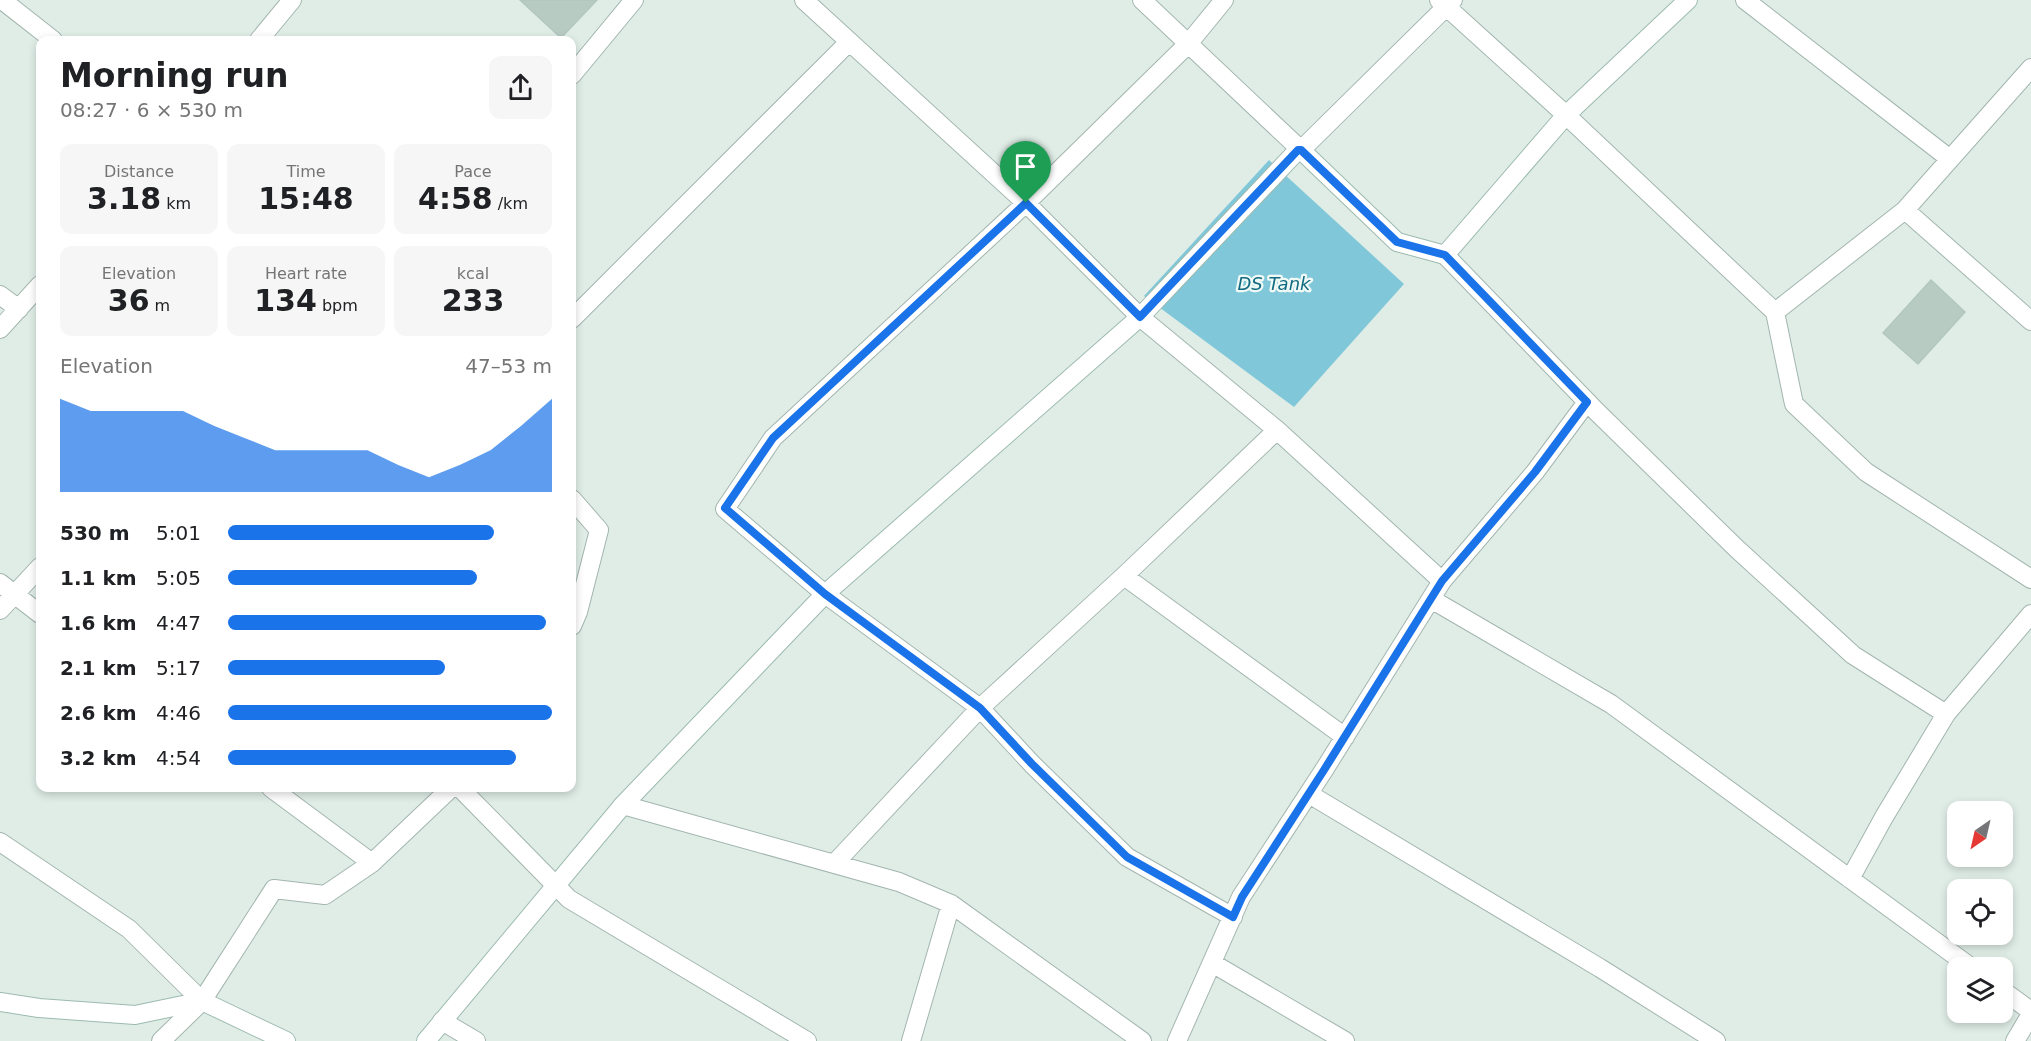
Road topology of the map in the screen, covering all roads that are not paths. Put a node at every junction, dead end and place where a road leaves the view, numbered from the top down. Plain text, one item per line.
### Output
1 (2, 0) edge
2 (292, 0) edge
3 (634, 0) edge
4 (804, 0) edge
5 (1142, 0) edge
6 (1224, 0) edge
7 (1688, 0) edge
8 (1745, 0) edge
9 (1446, 2) edge
10 (47, 36) edge
11 (262, 36) edge
12 (849, 42) junction
13 (1188, 44) junction
14 (2031, 68) edge
15 (576, 70) edge
16 (1566, 115) junction
17 (1301, 150) junction
18 (1950, 159) junction
19 (1026, 203) junction
20 (1905, 210) junction
21 (1445, 255) junction
22 (36, 290) edge
23 (0, 295) edge
24 (19, 309) junction
25 (1775, 312) junction
26 (576, 315) edge
27 (1140, 317) junction
28 (2031, 321) edge
29 (0, 329) edge
30 (1587, 402) junction
31 (1277, 430) junction
32 (576, 504) edge
33 (36, 570) edge
34 (1124, 576) junction
35 (2031, 579) edge
36 (1442, 581) junction
37 (7, 589) edge
38 (825, 594) junction
39 (1431, 599) junction
40 (0, 610) edge
41 (36, 611) edge
42 (2031, 614) edge
43 (576, 617) edge
44 (980, 708) junction
45 (1946, 714) junction
46 (1345, 737) junction
47 (276, 792) edge
48 (447, 792) edge
49 (464, 792) edge
50 (1309, 794) junction
51 (623, 805) junction
52 (0, 842) edge
53 (372, 863) junction
54 (834, 864) junction
55 (1850, 879) junction
56 (555, 886) junction
57 (951, 904) junction
58 (1233, 917) junction
59 (1957, 957) edge
60 (1212, 963) junction
61 (2013, 998) edge
62 (202, 1001) junction
63 (0, 1002) edge
64 (2031, 1012) edge
65 (442, 1021) junction
66 (161, 1041) edge
67 (286, 1041) edge
68 (426, 1041) edge
69 (476, 1041) edge
70 (807, 1041) edge
71 (911, 1041) edge
72 (1142, 1041) edge
73 (1177, 1041) edge
74 (1345, 1041) edge
75 (1716, 1041) edge
76 (2015, 1041) edge

1 - 10 street
2 - 11 street
3 - 15 street
4 - 12 street
5 - 13 street
6 - 13 street
7 - 16 street
8 - 18 street
9 - 16 street
9 - 17 street
12 - 19 street
12 - 26 street
13 - 17 street
13 - 19 street
14 - 18 street
16 - 21 street
16 - 25 street
17 - 21 street
17 - 27 street
18 - 20 street
19 - 27 street
19 - 38 street
20 - 25 street
20 - 28 street
21 - 30 street
22 - 24 street
23 - 24 street
24 - 29 street
25 - 35 street
27 - 31 street
27 - 38 street
30 - 36 street
30 - 45 street
31 - 34 street
31 - 36 street
32 - 43 street
33 - 37 street
34 - 44 street
34 - 46 street
36 - 39 street
37 - 40 street
37 - 41 street
38 - 44 street
38 - 51 street
39 - 46 street
39 - 55 street
42 - 45 street
44 - 54 street
44 - 58 street
45 - 55 street
46 - 50 street
47 - 53 street
48 - 53 street
49 - 56 street
50 - 58 street
50 - 75 street
51 - 54 street
51 - 56 street
52 - 62 street
53 - 62 street
54 - 57 street
55 - 59 street
56 - 65 street
56 - 70 street
57 - 71 street
57 - 72 street
58 - 60 street
60 - 73 street
60 - 74 street
61 - 64 street
62 - 63 street
62 - 66 street
62 - 67 street
64 - 76 street
65 - 68 street
65 - 69 street

